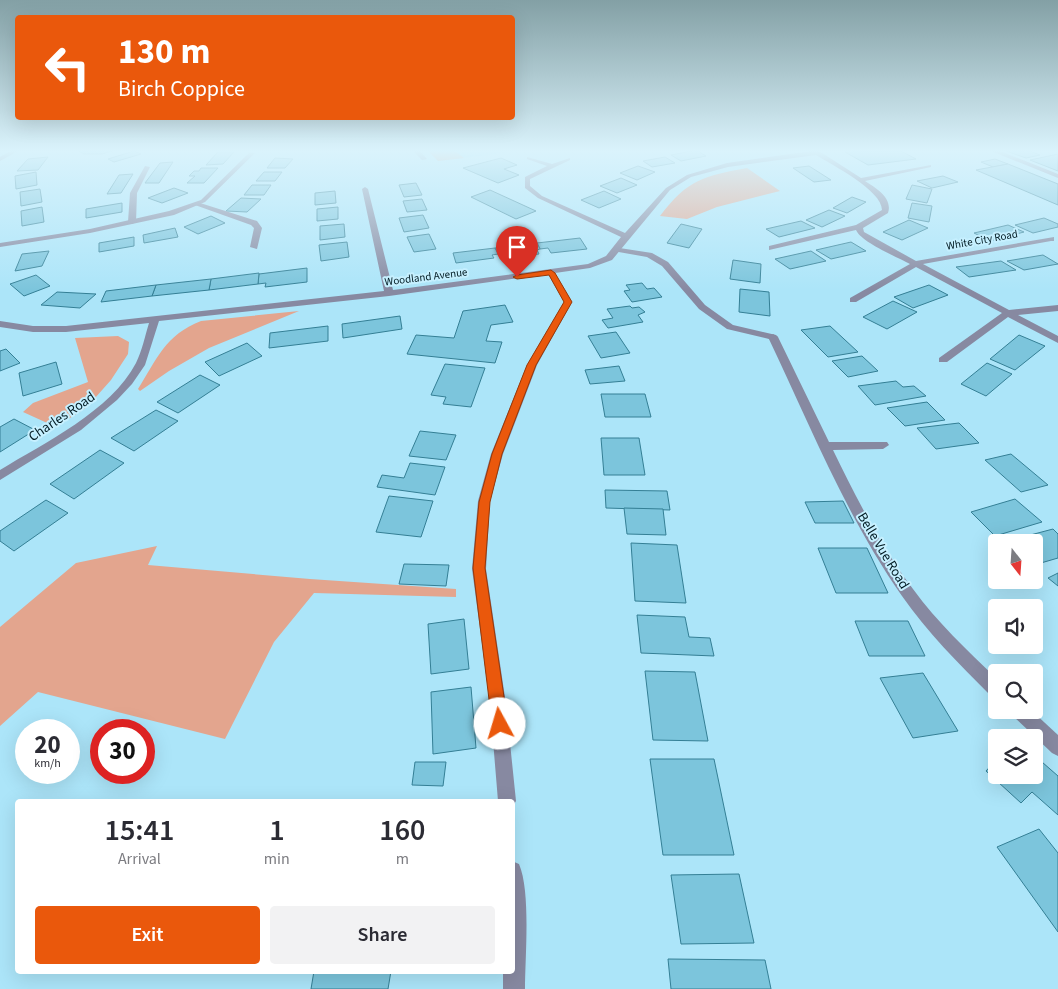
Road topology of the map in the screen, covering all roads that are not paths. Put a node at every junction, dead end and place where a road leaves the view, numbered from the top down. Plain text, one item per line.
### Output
1 (131, 197) edge
2 (207, 197) edge
3 (367, 197) edge
4 (540, 197) edge
5 (661, 197) edge
6 (880, 197) edge
7 (196, 204) junction
8 (132, 222) junction
9 (859, 227) junction
10 (626, 236) junction
11 (1051, 239) dead end
12 (0, 245) edge
13 (254, 248) dead end
14 (772, 248) dead end
15 (616, 249) junction
16 (917, 263) junction
17 (551, 273) junction
18 (389, 293) junction
19 (853, 300) dead end
20 (1058, 308) edge
21 (1008, 313) junction
22 (155, 318) junction
23 (0, 324) edge
24 (1058, 340) edge
25 (943, 360) dead end
26 (883, 445) dead end
27 (826, 446) junction
28 (0, 476) edge
29 (988, 681) edge
30 (1028, 719) edge
31 (1058, 747) edge
32 (507, 799) edge
33 (514, 974) edge
34 (514, 989) edge

1 - 8 street
2 - 7 street
3 - 18 street
4 - 10 street
5 - 10 street, Woodland Avenue
6 - 9 street
7 - 8 street
7 - 13 street
8 - 12 street
9 - 14 street
9 - 16 street
10 - 15 street, Woodland Avenue
11 - 16 street, White City Road
15 - 17 street, Woodland Avenue
15 - 27 street, Belle Vue Road
16 - 19 street, White City Road
16 - 21 street
17 - 18 street, Woodland Avenue
17 - 32 street
18 - 22 street, Woodland Avenue
20 - 21 street
21 - 24 street
21 - 25 street
22 - 23 street, Woodland Avenue
22 - 28 street, Charles Road
26 - 27 street
27 - 29 street, Belle Vue Road
30 - 31 street
33 - 34 street

